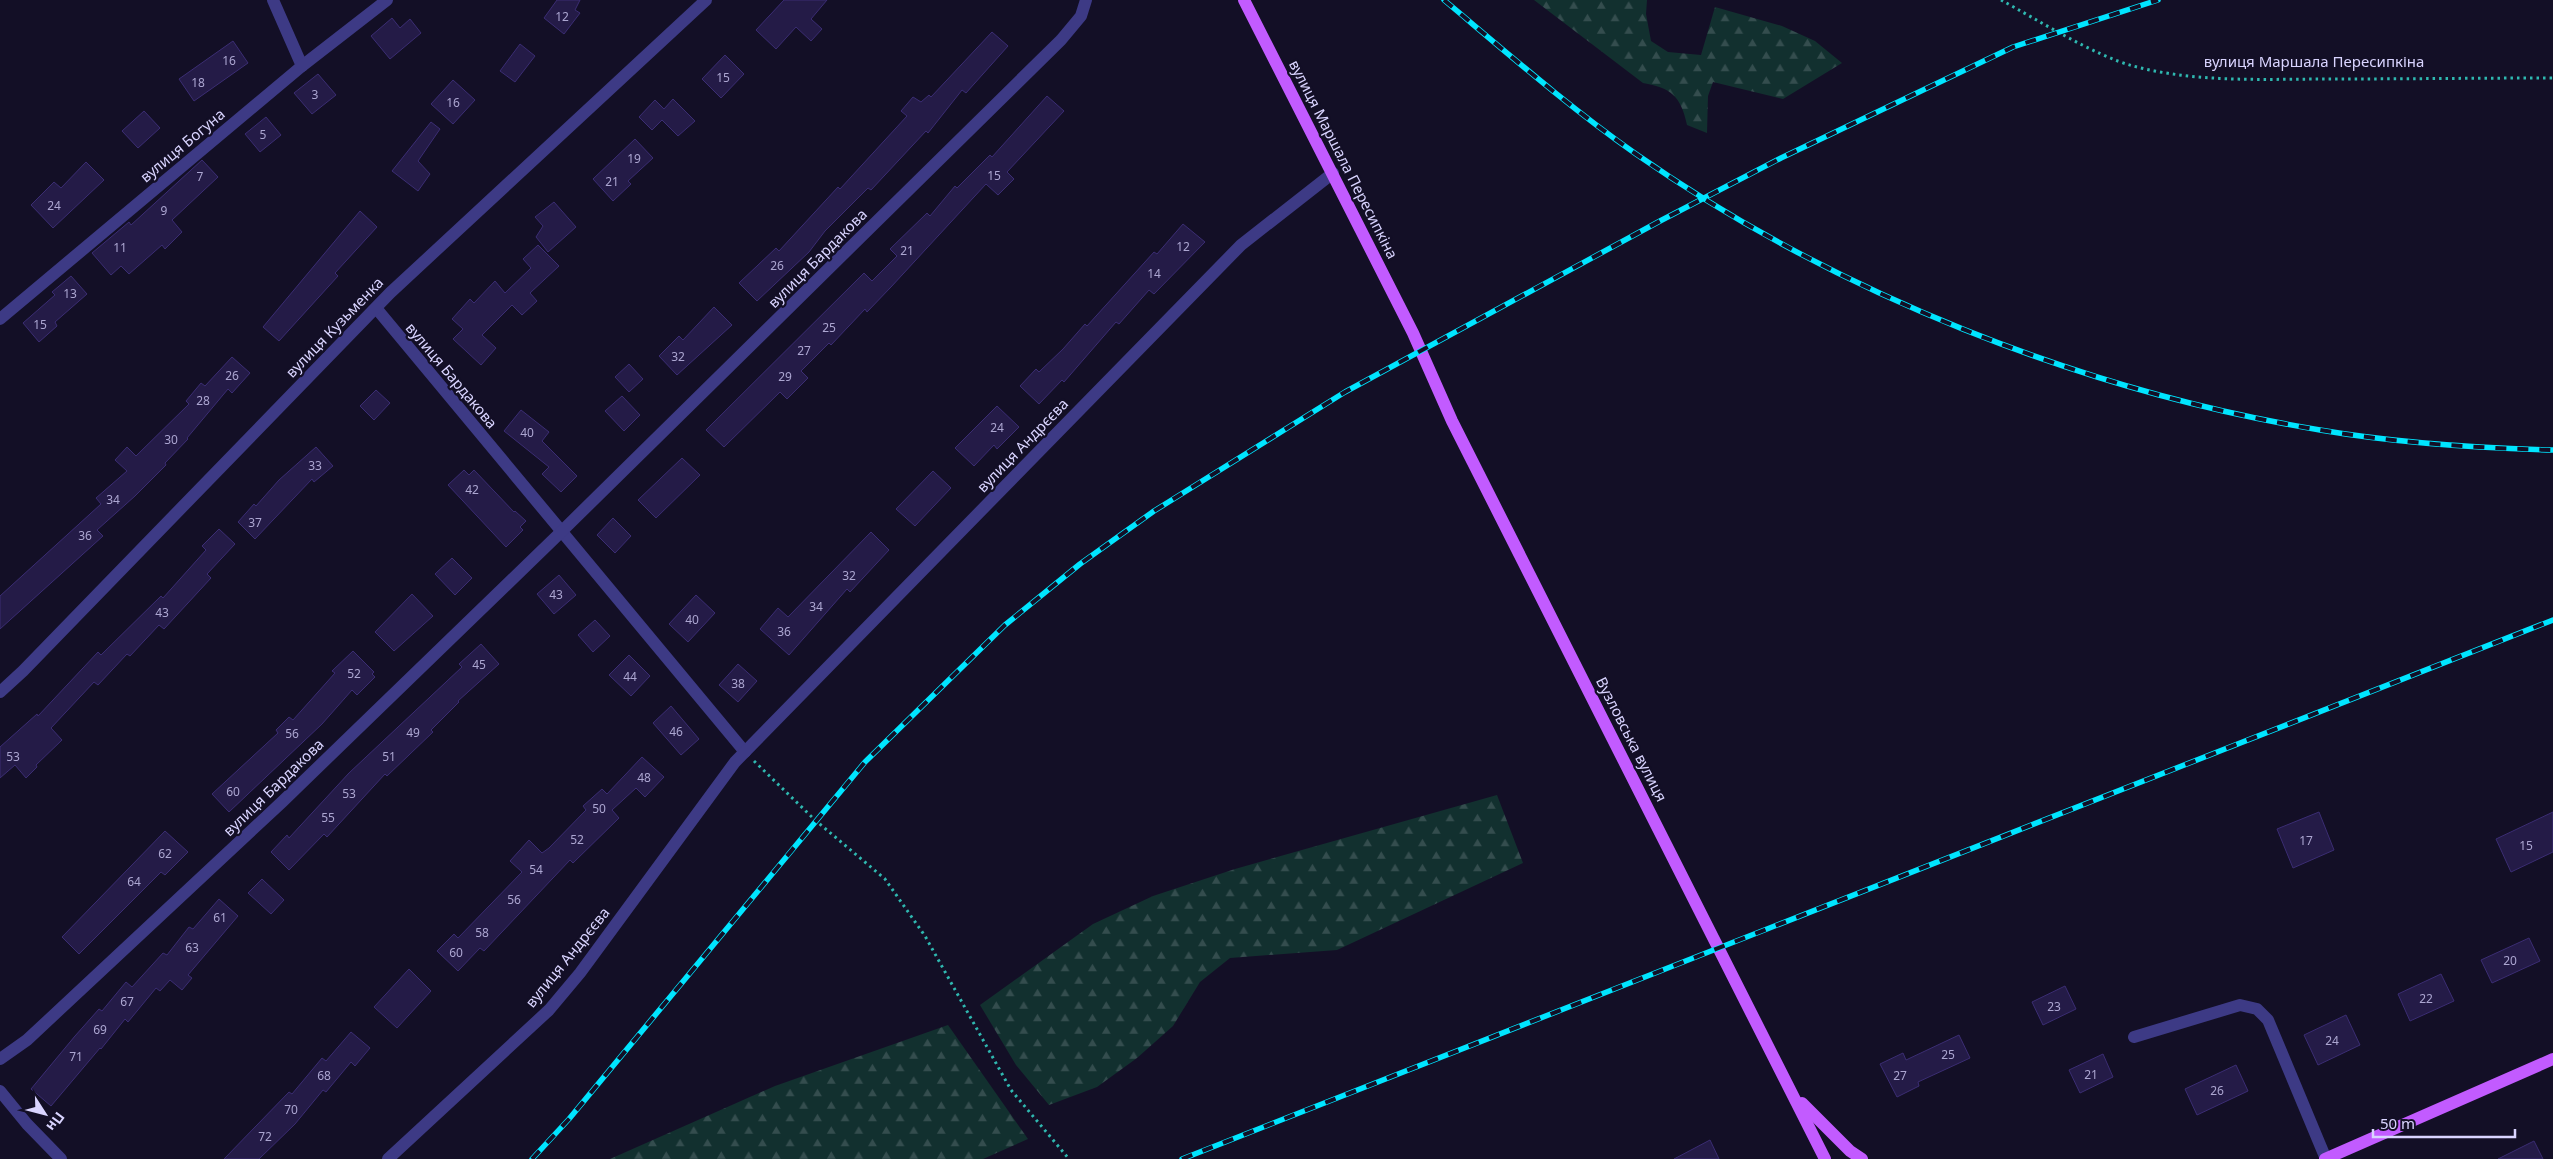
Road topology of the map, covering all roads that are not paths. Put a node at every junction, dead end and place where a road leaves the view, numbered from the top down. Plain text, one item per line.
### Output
1 (273, 0) edge
2 (387, 0) edge
3 (706, 0) edge
4 (1086, 0) edge
5 (1244, 0) edge
6 (302, 66) junction
7 (1333, 173) junction
8 (376, 308) junction
9 (0, 319) edge
10 (1413, 333) joint
11 (561, 532) junction
12 (0, 692) edge
13 (745, 752) junction
14 (2134, 1037) dead end
15 (0, 1059) edge
16 (2553, 1059) edge
17 (0, 1091) edge
18 (1794, 1095) junction
19 (61, 1159) edge
20 (388, 1159) edge
21 (1826, 1159) edge
22 (1862, 1159) edge
23 (2325, 1159) edge

1 - 6 street
2 - 6 street, вулиця Богуна
3 - 8 street, вулиця Кузьменка
4 - 11 street, вулиця Бардакова
5 - 7 main road, вулиця Маршала Пересипкіна
6 - 9 street, вулиця Богуна
7 - 10 main road, вулиця Маршала Пересипкіна
7 - 13 street, вулиця Андрєєва
8 - 11 street, вулиця Бардакова
8 - 12 street, вулиця Кузьменка
10 - 18 main road, Вузловська вулиця
11 - 13 street
11 - 15 street, вулиця Бардакова
13 - 20 street, вулиця Андрєєва
14 - 23 street
16 - 23 main road
17 - 19 street
18 - 21 main road, Вузловська вулиця
18 - 22 main road

